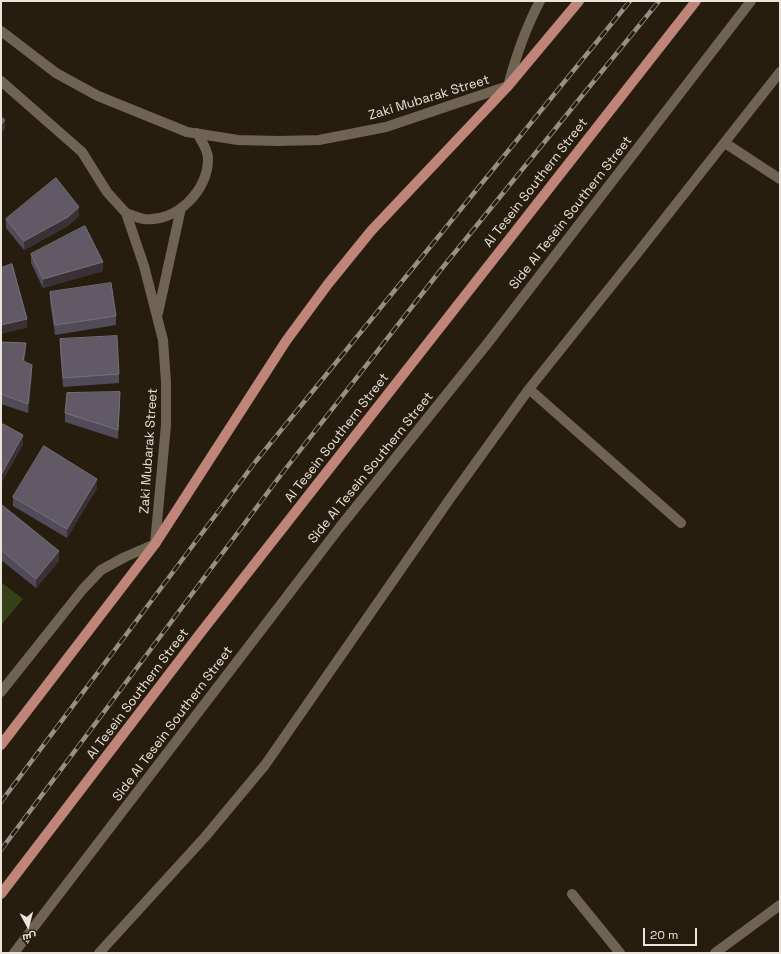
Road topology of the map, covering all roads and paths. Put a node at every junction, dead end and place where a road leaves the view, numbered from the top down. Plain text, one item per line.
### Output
1 (540, 1) edge
2 (579, 1) edge
3 (696, 1) edge
4 (751, 1) edge
5 (1, 31) edge
6 (780, 72) edge
7 (1, 81) edge
8 (508, 86) junction
9 (197, 133) junction
10 (725, 143) junction
11 (780, 179) edge
12 (182, 208) junction
13 (126, 213) junction
14 (157, 317) junction
15 (529, 388) junction
16 (681, 523) dead end
17 (155, 544) junction
18 (1, 692) edge
19 (1, 745) edge
20 (1, 894) edge
21 (572, 894) dead end
22 (780, 905) edge
23 (14, 953) edge
24 (99, 953) edge
25 (620, 953) edge
26 (715, 953) edge

1 - 8 street
2 - 8 main road
3 - 20 main road, Al Tesein Southern Street
4 - 23 street, Side Al Tesein Southern Street
5 - 9 street, Zaki Mubarak Street
6 - 10 street
7 - 13 street, Zaki Mubarak Street
8 - 9 street, Zaki Mubarak Street
8 - 17 main road
9 - 12 street
10 - 11 street
10 - 15 street
12 - 13 street
12 - 14 street
13 - 14 street, Zaki Mubarak Street
14 - 17 street, Zaki Mubarak Street
15 - 16 street
15 - 24 street
17 - 18 street
17 - 19 main road
21 - 25 street
22 - 26 street

